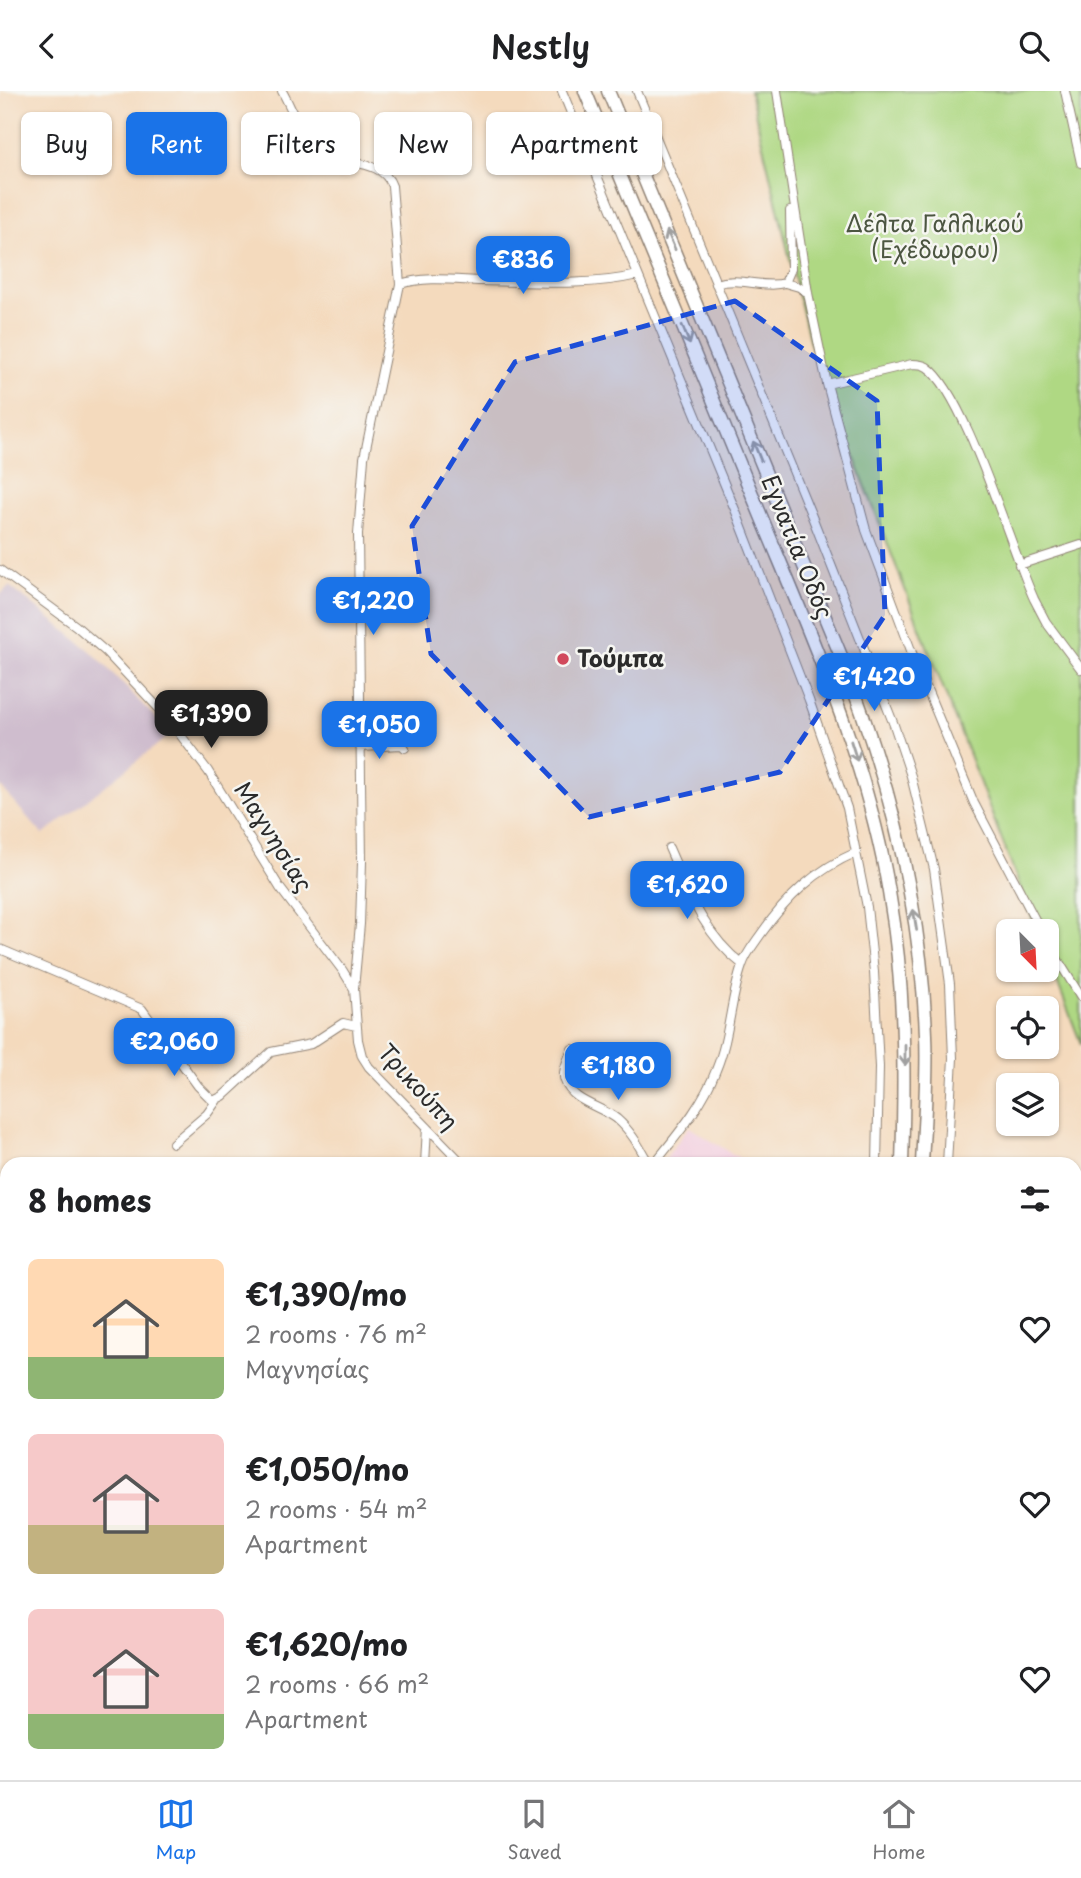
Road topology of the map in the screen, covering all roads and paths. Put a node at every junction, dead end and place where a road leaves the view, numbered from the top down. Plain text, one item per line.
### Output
1 (282, 91) edge
2 (562, 91) edge
3 (585, 91) edge
4 (608, 91) edge
5 (637, 91) edge
6 (777, 91) edge
7 (1065, 91) edge
8 (1081, 163) edge
9 (789, 176) junction
10 (638, 275) junction
11 (785, 283) junction
12 (716, 284) junction
13 (400, 285) junction
14 (808, 293) junction
15 (827, 384) junction
16 (1081, 545) edge
17 (1019, 565) junction
18 (0, 569) edge
19 (1081, 670) edge
20 (360, 747) junction
21 (405, 748) dead end
22 (669, 848) dead end
23 (857, 852) junction
24 (1035, 919) edge
25 (0, 949) edge
26 (1059, 962) edge
27 (742, 964) junction
28 (354, 989) junction
29 (1081, 997) edge
30 (356, 1026) junction
31 (572, 1049) dead end
32 (217, 1100) junction
33 (427, 1127) junction
34 (173, 1143) dead end
35 (425, 1157) edge
36 (453, 1157) edge
37 (647, 1157) edge
38 (658, 1157) edge
39 (877, 1157) edge
40 (902, 1157) edge
41 (922, 1157) edge
42 (947, 1157) edge

1 - 13 street, Τρικούπη
2 - 10 street
3 -> 40 highway, Εγνατία Οδός
41 -> 4 highway, Εγνατία Οδός
5 - 12 street
6 - 9 street
7 - 8 street
9 - 11 street
9 - 14 street
10 - 13 street
10 - 23 street
11 - 12 street
11 - 14 street
12 - 42 street
13 - 20 street, Τρικούπη
14 - 15 street
15 - 17 street
15 - 24 street
16 - 17 street
17 - 19 street
18 - 28 street, Μαγνησίας
20 - 21 street
20 - 28 street, Τρικούπη
22 - 27 street
23 - 27 street
23 - 39 street
25 - 32 street
26 - 29 street
27 - 38 street
28 - 30 street, Τρικούπη
30 - 32 street
30 - 33 street, Τρικούπη
31 - 37 street
32 - 34 street
33 - 35 street
33 - 36 street, Τρικούπη

